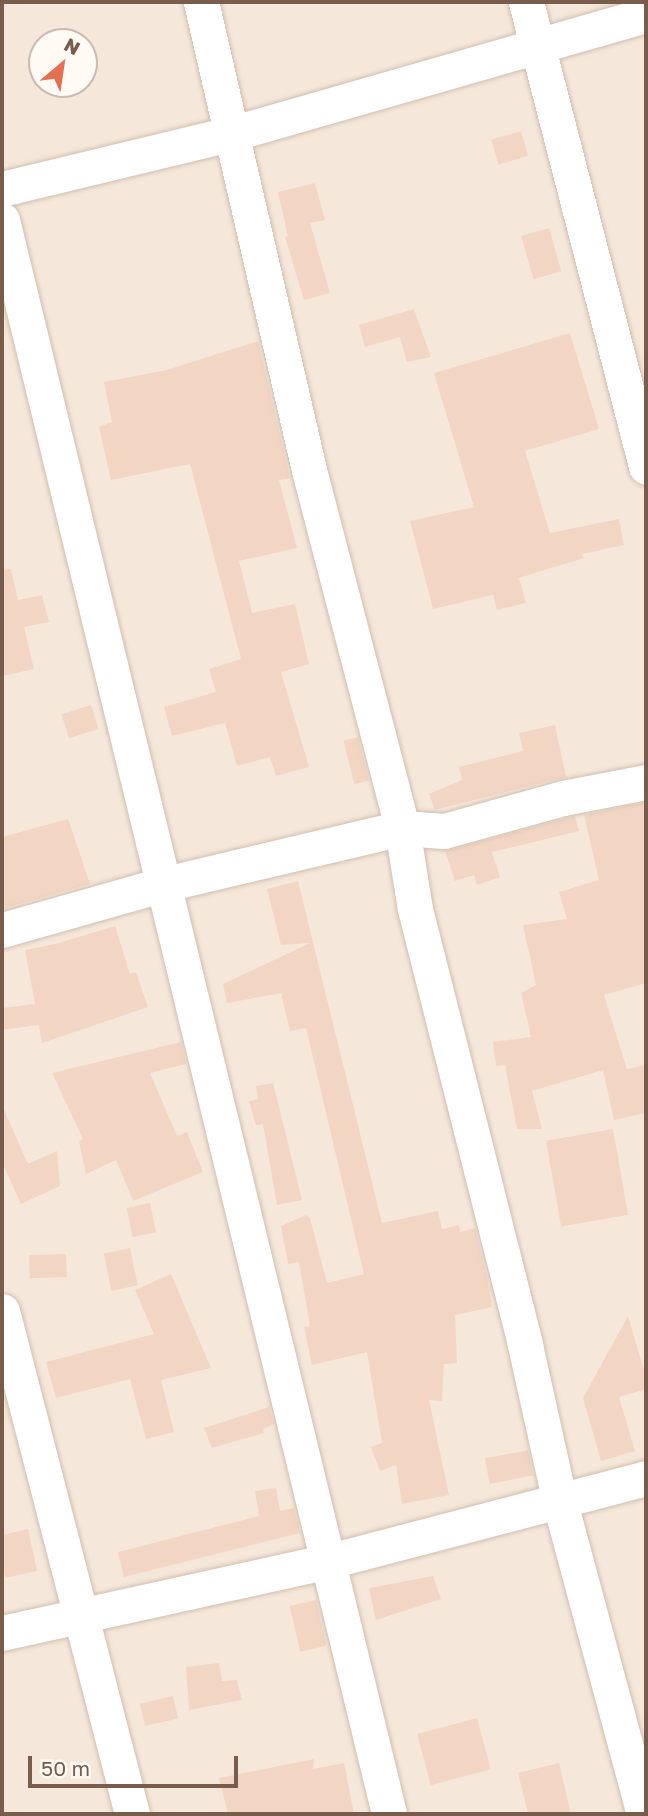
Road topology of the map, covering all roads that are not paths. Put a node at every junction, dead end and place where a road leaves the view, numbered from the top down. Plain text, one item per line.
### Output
1 (201, 2) edge
2 (526, 2) edge
3 (646, 15) edge
4 (537, 43) junction
5 (233, 133) junction
6 (2, 189) edge
7 (2, 220) edge
8 (646, 467) edge
9 (646, 782) edge
10 (402, 828) junction
11 (165, 884) junction
12 (2, 930) edge
13 (2, 1311) edge
14 (646, 1478) edge
15 (560, 1503) junction
16 (326, 1562) junction
17 (79, 1616) junction
18 (2, 1633) edge
19 (132, 1814) edge
20 (389, 1814) edge
21 (643, 1814) edge

1 - 5 street
2 - 4 street
3 - 4 street
4 - 5 street
4 - 8 street
5 - 6 street
5 - 10 street
7 - 11 street
9 - 10 street
10 - 11 street
10 - 15 street
11 - 12 street
11 - 16 street
13 - 17 street
14 - 15 street
15 - 16 street
15 - 21 street
16 - 17 street
16 - 20 street
17 - 18 street
17 - 19 street

